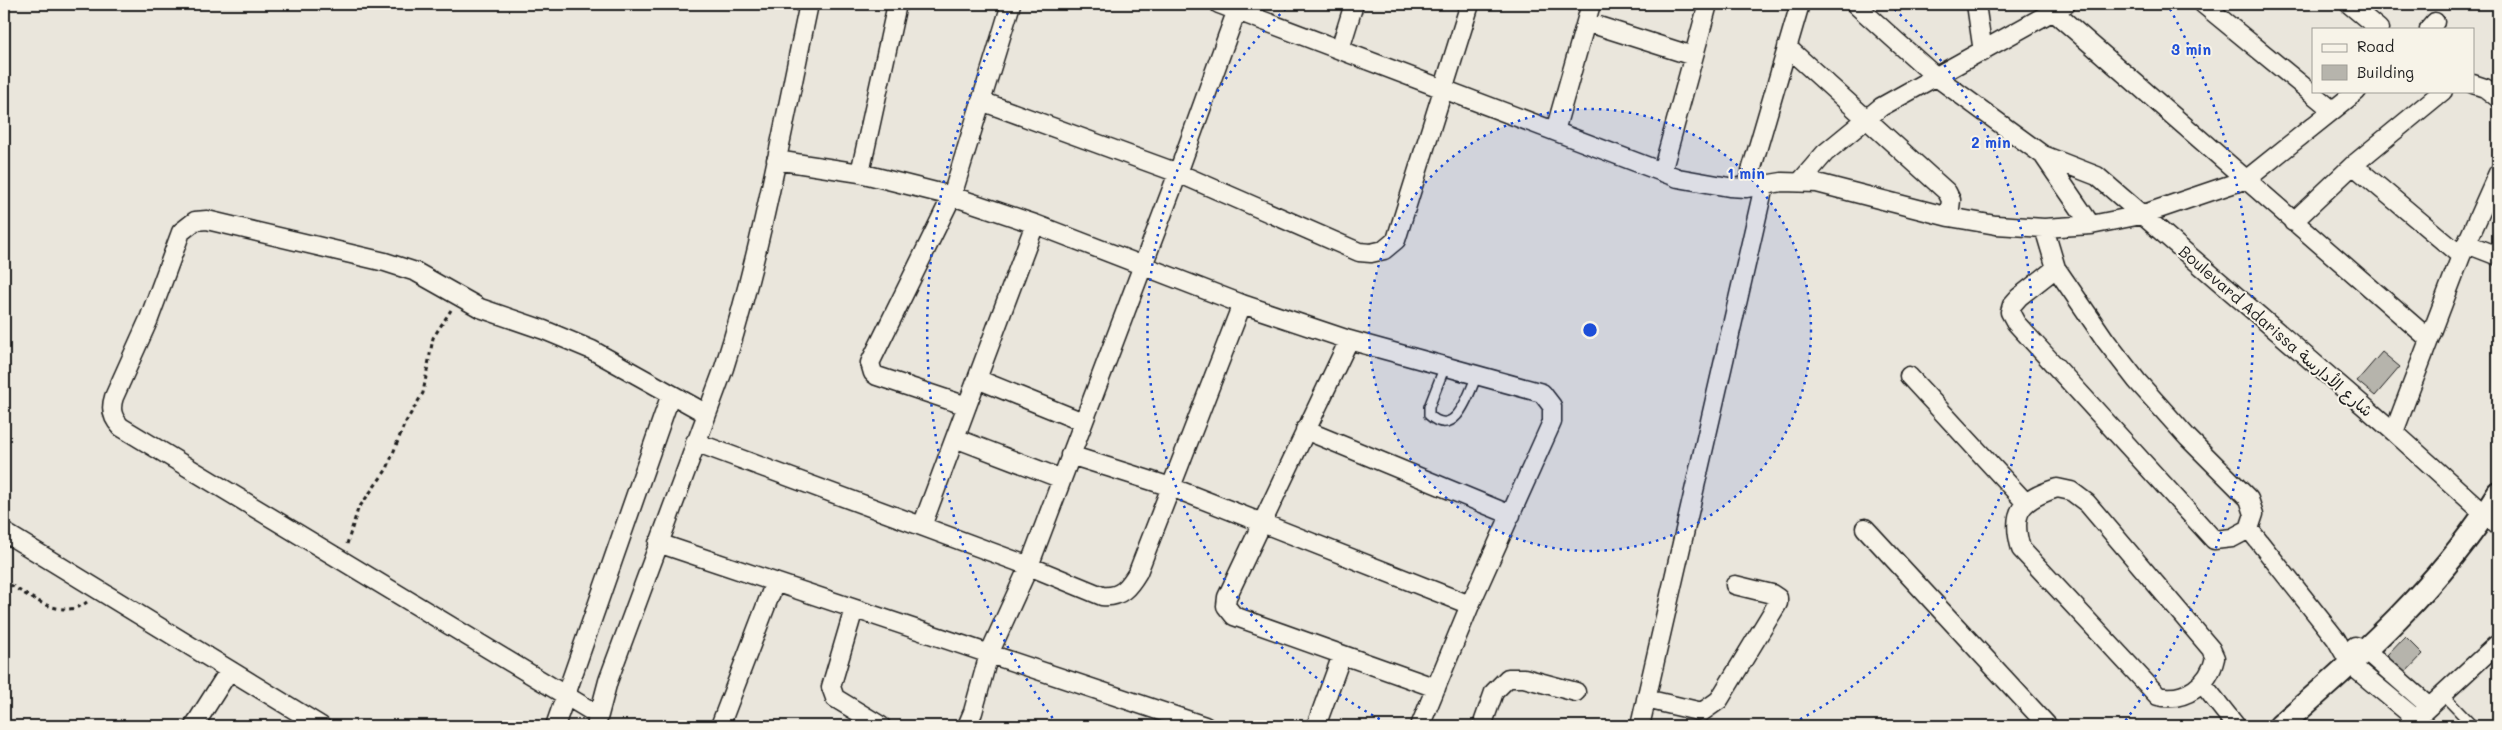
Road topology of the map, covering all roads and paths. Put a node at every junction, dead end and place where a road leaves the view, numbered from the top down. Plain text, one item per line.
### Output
1 (809, 4) edge
2 (897, 4) edge
3 (1011, 4) edge
4 (1219, 4) edge
5 (1354, 4) edge
6 (1470, 4) edge
7 (1590, 4) edge
8 (1708, 4) edge
9 (1800, 4) edge
10 (1855, 4) edge
11 (1976, 4) edge
12 (2203, 4) edge
13 (2349, 4) edge
14 (1238, 7) edge
15 (2060, 8) edge
16 (1586, 22) junction
17 (2377, 28) edge
18 (1787, 47) junction
19 (1340, 50) junction
20 (1983, 52) junction
21 (1693, 56) junction
22 (1936, 76) junction
23 (2474, 84) edge
24 (1444, 89) junction
25 (2355, 92) edge
26 (2442, 92) edge
27 (2498, 98) edge
28 (981, 100) junction
29 (2331, 109) junction
30 (1866, 118) junction
31 (1555, 131) junction
32 (2043, 155) junction
33 (776, 160) junction
34 (2353, 165) junction
35 (1662, 172) junction
36 (860, 173) junction
37 (1178, 173) junction
38 (2498, 173) edge
39 (2247, 179) junction
40 (1800, 182) junction
41 (1764, 186) junction
42 (1746, 188) junction
43 (952, 196) junction
44 (2141, 215) junction
45 (1949, 217) junction
46 (2293, 222) junction
47 (1035, 224) junction
48 (2090, 225) junction
49 (2044, 228) junction
50 (2464, 250) junction
51 (2498, 256) edge
52 (1142, 265) junction
53 (2056, 268) junction
54 (462, 299) junction
55 (1242, 304) junction
56 (2429, 339) junction
57 (1349, 340) junction
58 (1445, 366) junction
59 (1477, 375) junction
60 (1909, 376) dead end
61 (977, 379) junction
62 (671, 394) junction
63 (967, 406) junction
64 (707, 414) junction
65 (1083, 422) junction
66 (1306, 430) junction
67 (2394, 432) junction
68 (955, 438) junction
69 (695, 442) junction
70 (1070, 455) junction
71 (1062, 478) junction
72 (1171, 488) junction
73 (2498, 493) edge
74 (2026, 502) junction
75 (1511, 515) junction
76 (2492, 519) edge
77 (1261, 522) junction
78 (922, 526) junction
79 (1865, 528) dead end
80 (2249, 529) junction
81 (4, 532) edge
82 (658, 543) junction
83 (346, 565) junction
84 (1029, 566) junction
85 (4, 581) edge
86 (775, 582) junction
87 (1735, 585) dead end
88 (95, 588) junction
89 (1470, 605) junction
90 (854, 609) junction
91 (2496, 645) dead end
92 (989, 654) junction
93 (1342, 655) junction
94 (2358, 658) junction
95 (229, 671) junction
96 (2202, 684) junction
97 (1436, 688) junction
98 (1576, 692) dead end
99 (566, 696) junction
100 (1646, 699) junction
101 (2436, 700) junction
102 (597, 721) edge
103 (2412, 723) edge
104 (2237, 725) edge
105 (194, 726) edge
106 (321, 726) edge
107 (555, 726) edge
108 (720, 726) edge
109 (881, 726) edge
110 (967, 726) edge
111 (1205, 726) edge
112 (1316, 726) edge
113 (1420, 726) edge
114 (1482, 726) edge
115 (1640, 726) edge
116 (2048, 726) edge
117 (2280, 726) edge
118 (2473, 726) edge

1 - 33 street
2 - 36 street
3 - 28 street
4 - 14 street
5 - 19 street
6 - 24 street
7 - 16 street
8 - 21 street
9 - 18 street
10 - 22 street, Boulevard Adarissa شارع الأدارسة
11 - 20 street
12 - 29 street
13 - 17 street
14 - 19 street
14 - 37 street
15 - 20 street
15 - 39 street
16 - 21 street
16 - 31 street
18 - 30 street
18 - 42 street
19 - 24 street
20 - 22 street
21 - 35 street
22 - 30 street
22 - 32 street, Boulevard Adarissa شارع الأدارسة
23 - 27 street
24 - 31 street
24 - 37 street
25 - 29 street
26 - 34 street
28 - 37 street
28 - 43 street
29 - 39 street
30 - 40 street
30 - 45 street
31 - 35 street
32 - 44 street, Boulevard Adarissa شارع الأدارسة
32 - 48 street, Boulevard Adarissa شارع الأدارسة
33 - 36 street
33 - 64 street
34 - 46 street
34 - 50 street
35 - 42 street
36 - 43 street
37 - 52 street
38 - 50 street
39 - 44 street
39 - 46 street
40 - 41 street
40 - 45 street
41 - 42 street
41 - 100 street
43 - 47 street
43 - 63 street
44 - 48 street
44 - 67 street, Boulevard Adarissa شارع الأدارسة
45 - 49 street
46 - 56 street
47 - 52 street
47 - 61 street
48 - 49 street
49 - 53 street
50 - 51 street
50 - 56 street
52 - 55 street
52 - 65 street
53 - 80 street
53 - 80 street
54 - 62 street
54 - 83 path
54 - 83 street
55 - 57 street
55 - 72 street
56 - 67 street
57 - 58 street
57 - 66 street
58 - 59 street
58 - 59 lane
59 - 75 street
60 - 74 street
61 - 63 street
61 - 65 street
62 - 64 street
62 - 99 street
63 - 68 street
64 - 69 street
65 - 70 street
66 - 75 street
66 - 77 street
67 - 76 street, Boulevard Adarissa شارع الأدارسة
68 - 71 street
68 - 78 street
69 - 78 street
69 - 82 street
70 - 71 street
70 - 72 street
71 - 84 street
72 - 77 street
72 - 84 street
73 - 76 street
74 - 96 street
74 - 96 street
75 - 89 street
76 - 94 street
77 - 89 street
77 - 93 street
78 - 84 street
79 - 116 street
80 - 94 street
81 - 88 street
82 - 86 street
82 - 102 street
83 - 99 street
84 - 92 street
85 - 88 path
86 - 90 street
86 - 108 street
87 - 100 street
88 - 95 street
89 - 97 street
90 - 92 street
90 - 109 street
91 - 101 street
92 - 110 street
92 - 111 street
93 - 97 street
93 - 112 street
94 - 101 street
94 - 103 street
94 - 117 street
95 - 105 street
95 - 106 street
96 - 104 street
97 - 113 street
98 - 114 street
99 - 102 street
99 - 107 street
100 - 115 street
101 - 103 street
101 - 118 lane

